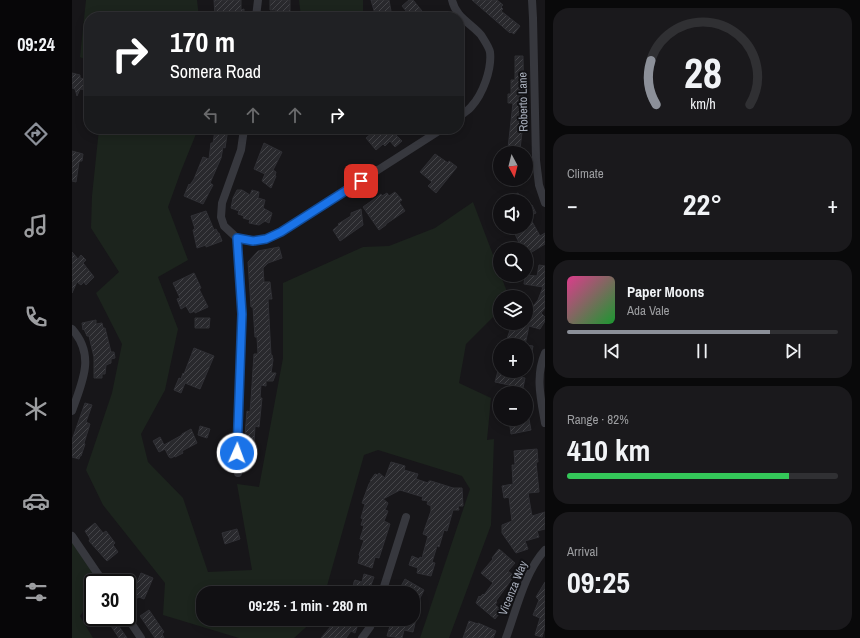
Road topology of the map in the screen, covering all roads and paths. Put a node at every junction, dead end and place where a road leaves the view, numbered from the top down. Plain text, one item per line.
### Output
1 (258, 0) edge
2 (452, 0) edge
3 (532, 0) edge
4 (257, 12) edge
5 (457, 12) edge
6 (464, 21) edge
7 (464, 112) edge
8 (243, 134) edge
9 (434, 134) edge
10 (545, 203) edge
11 (237, 238) junction
12 (72, 329) edge
13 (545, 353) edge
14 (72, 412) edge
15 (545, 424) edge
16 (238, 473) dead end
17 (406, 517) dead end
18 (72, 536) edge
19 (545, 550) edge
20 (98, 574) edge
21 (384, 586) edge
22 (133, 626) edge
23 (370, 626) edge
24 (141, 638) edge
25 (362, 638) edge
26 (506, 638) edge

1 - 4 street
2 - 5 street
3 - 10 street, Roberto Lane
6 - 7 street
8 - 11 street
9 - 11 street
11 - 16 street
12 - 14 street
13 - 15 street
17 - 21 street
18 - 20 street
19 - 26 street, Vicenza Way
22 - 24 street
23 - 25 street

